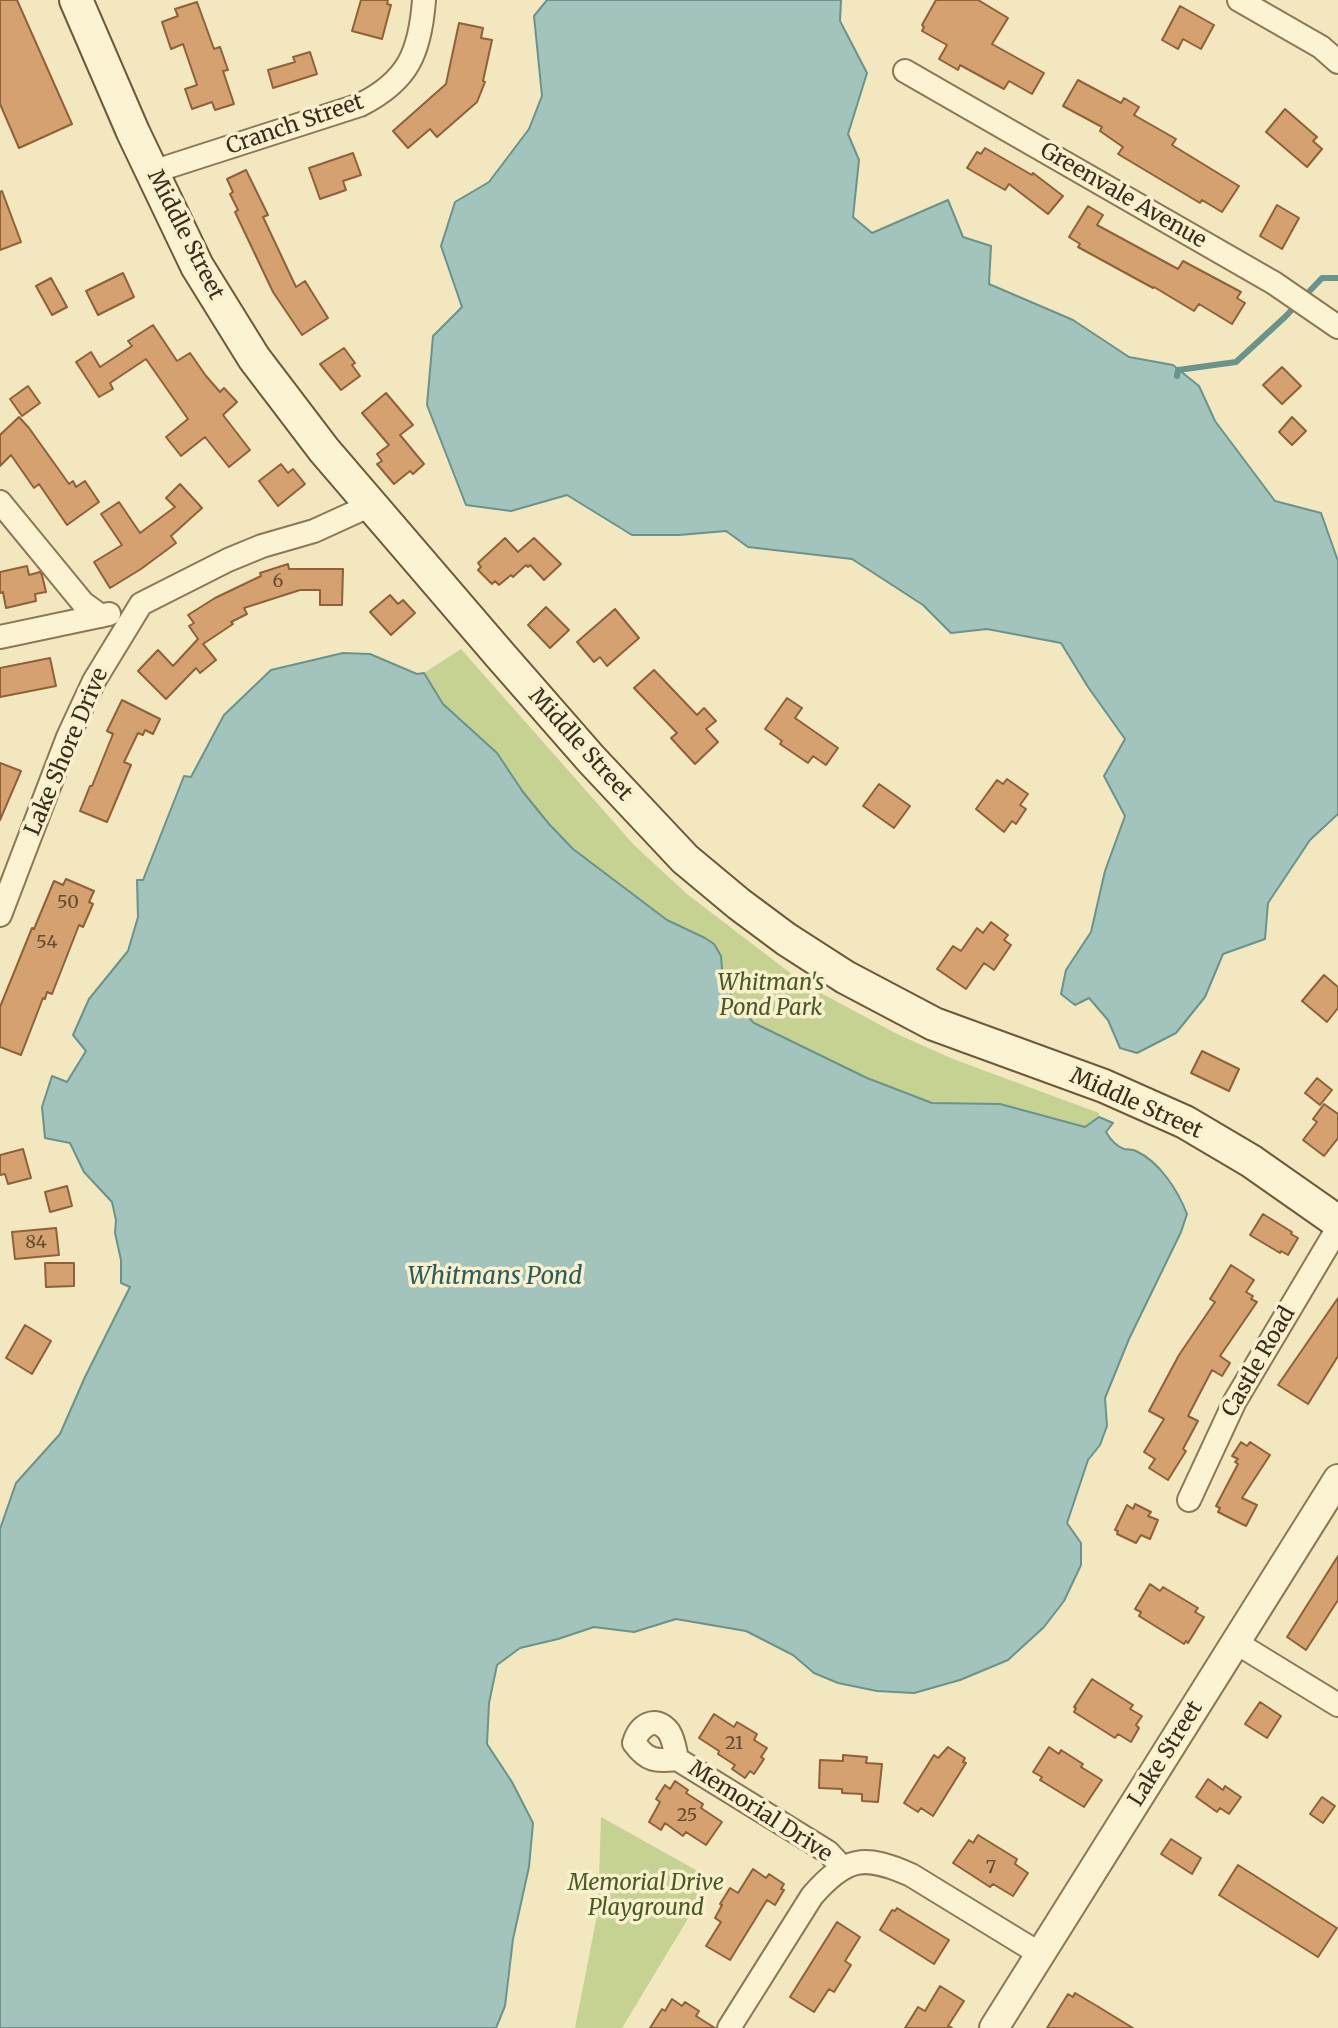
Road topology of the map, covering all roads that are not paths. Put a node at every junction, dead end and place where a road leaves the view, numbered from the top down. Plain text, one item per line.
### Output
1 (76, 0) edge
2 (424, 0) edge
3 (1239, 0) edge
4 (1338, 62) edge
5 (905, 71) dead end
6 (152, 172) junction
7 (1338, 327) edge
8 (0, 502) edge
9 (371, 505) junction
10 (141, 604) junction
11 (101, 616) junction
12 (0, 637) edge
13 (0, 915) edge
14 (1336, 1218) edge
15 (1338, 1479) edge
16 (1189, 1500) dead end
17 (1235, 1642) junction
18 (1338, 1705) edge
19 (677, 1759) dead end
20 (842, 1867) junction
21 (1040, 1954) junction
22 (729, 2028) edge
23 (994, 2028) edge

1 - 6 main road, Middle Street
2 - 6 street, Cranch Street
3 - 4 street
5 - 7 street, Greenvale Avenue
6 - 9 main road, Middle Street
8 - 11 street
9 - 10 street
9 - 14 main road, Middle Street
10 - 11 street
10 - 13 street, Lake Shore Drive
11 - 12 street
14 - 16 street, Castle Road
15 - 17 street, Lake Street
17 - 18 street
17 - 21 street, Lake Street
19 - 20 street, Memorial Drive
20 - 21 street, Memorial Drive
20 - 22 street, Memorial Drive
21 - 23 street, Lake Street

